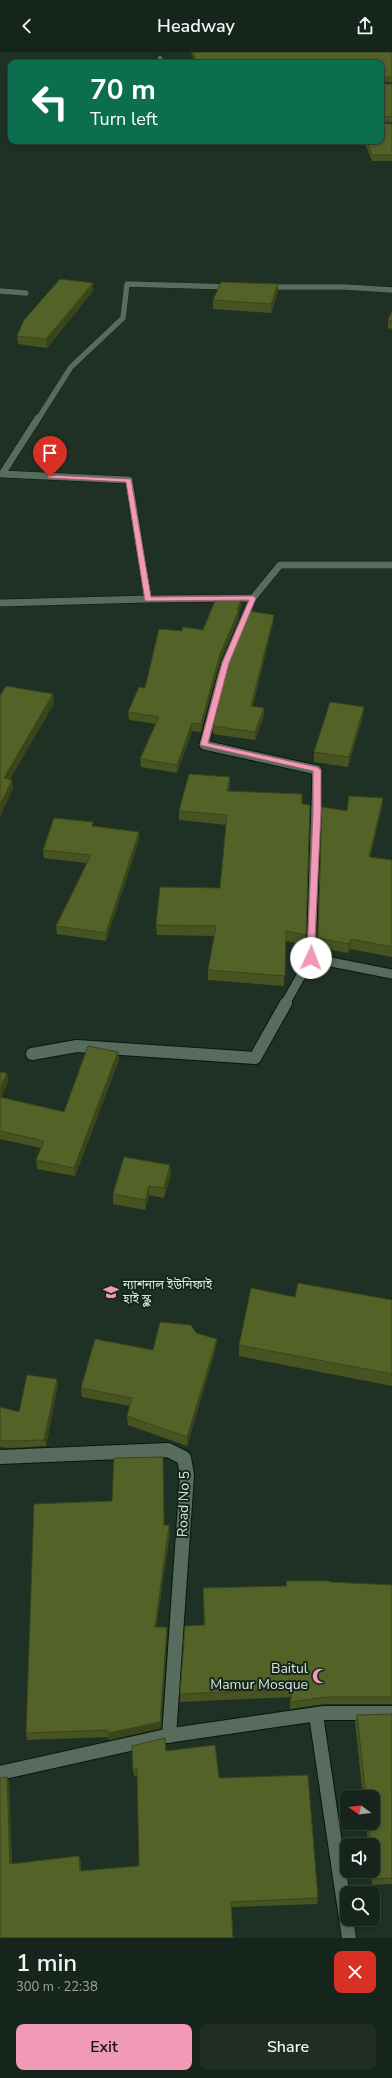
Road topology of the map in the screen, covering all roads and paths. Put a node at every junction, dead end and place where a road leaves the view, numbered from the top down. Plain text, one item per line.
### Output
1 (237, 287) edge
2 (259, 287) edge
3 (392, 290) edge
4 (0, 291) edge
5 (26, 294) dead end
6 (392, 565) edge
7 (253, 598) junction
8 (148, 599) junction
9 (0, 603) edge
10 (311, 958) junction
11 (392, 974) edge
12 (32, 1054) dead end
13 (0, 1457) edge
14 (392, 1713) edge
15 (316, 1715) junction
16 (169, 1736) junction
17 (0, 1773) edge
18 (349, 1938) edge

1 - 8 street
2 - 3 street
4 - 5 street
6 - 7 street
7 - 8 street
7 - 10 street
8 - 9 street
10 - 11 street
10 - 12 street
13 - 16 street, Road No 5
14 - 15 street
15 - 16 street
15 - 18 street
16 - 17 street

